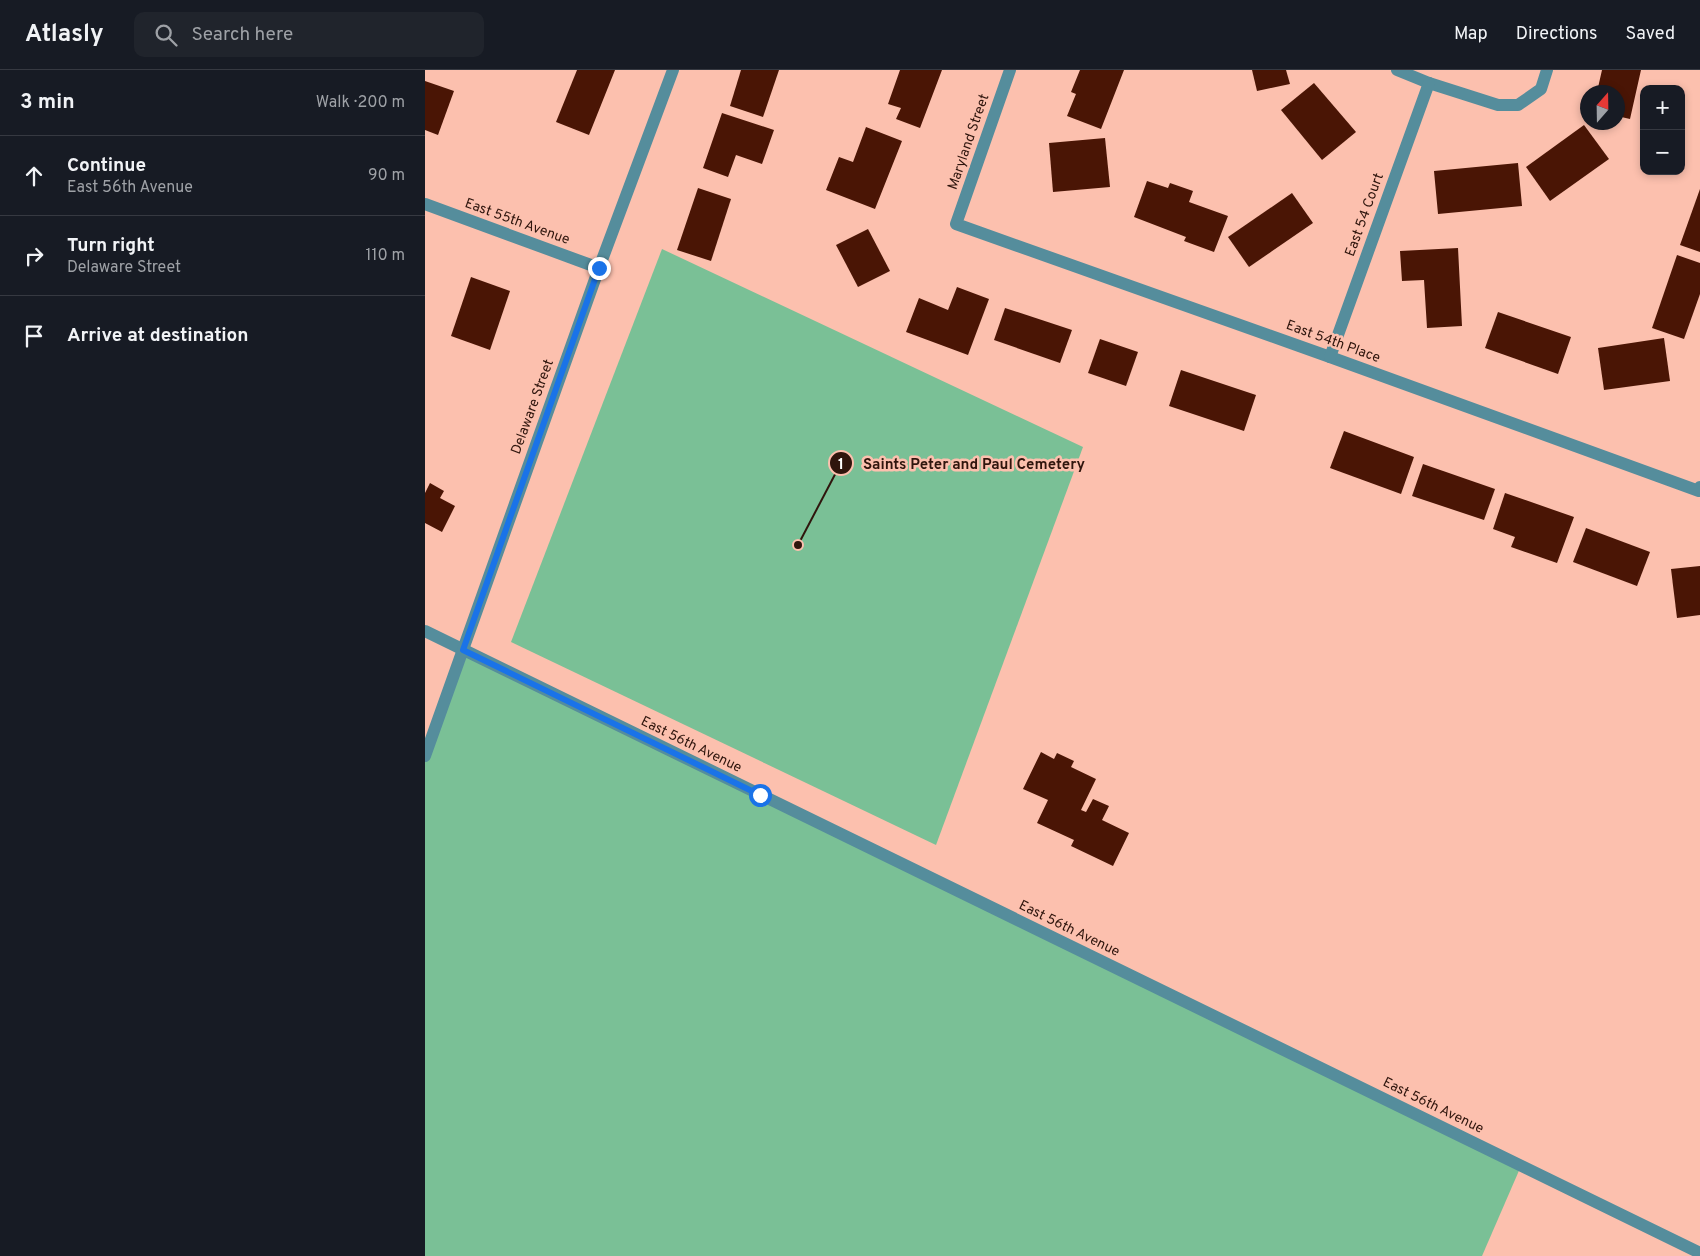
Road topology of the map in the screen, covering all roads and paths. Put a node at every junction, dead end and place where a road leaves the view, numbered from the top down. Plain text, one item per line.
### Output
1 (673, 70) edge
2 (1010, 70) edge
3 (1397, 70) edge
4 (1547, 70) edge
5 (1429, 83) junction
6 (425, 204) edge
7 (956, 224) joint
8 (599, 268) junction
9 (1330, 357) junction
10 (1699, 489) edge
11 (425, 631) edge
12 (463, 650) junction
13 (425, 756) edge
14 (1700, 1253) edge

1 - 8 street, Delaware Street
2 - 7 street, Maryland Street
3 - 5 street
4 - 5 street
5 - 9 street, East 54 Court
6 - 8 street, East 55th Avenue
7 - 9 street, East 54th Place
8 - 12 street, Delaware Street
9 - 10 street, East 54th Place
11 - 12 street, East 56th Avenue
12 - 13 street, Delaware Street
12 - 14 street, East 56th Avenue

